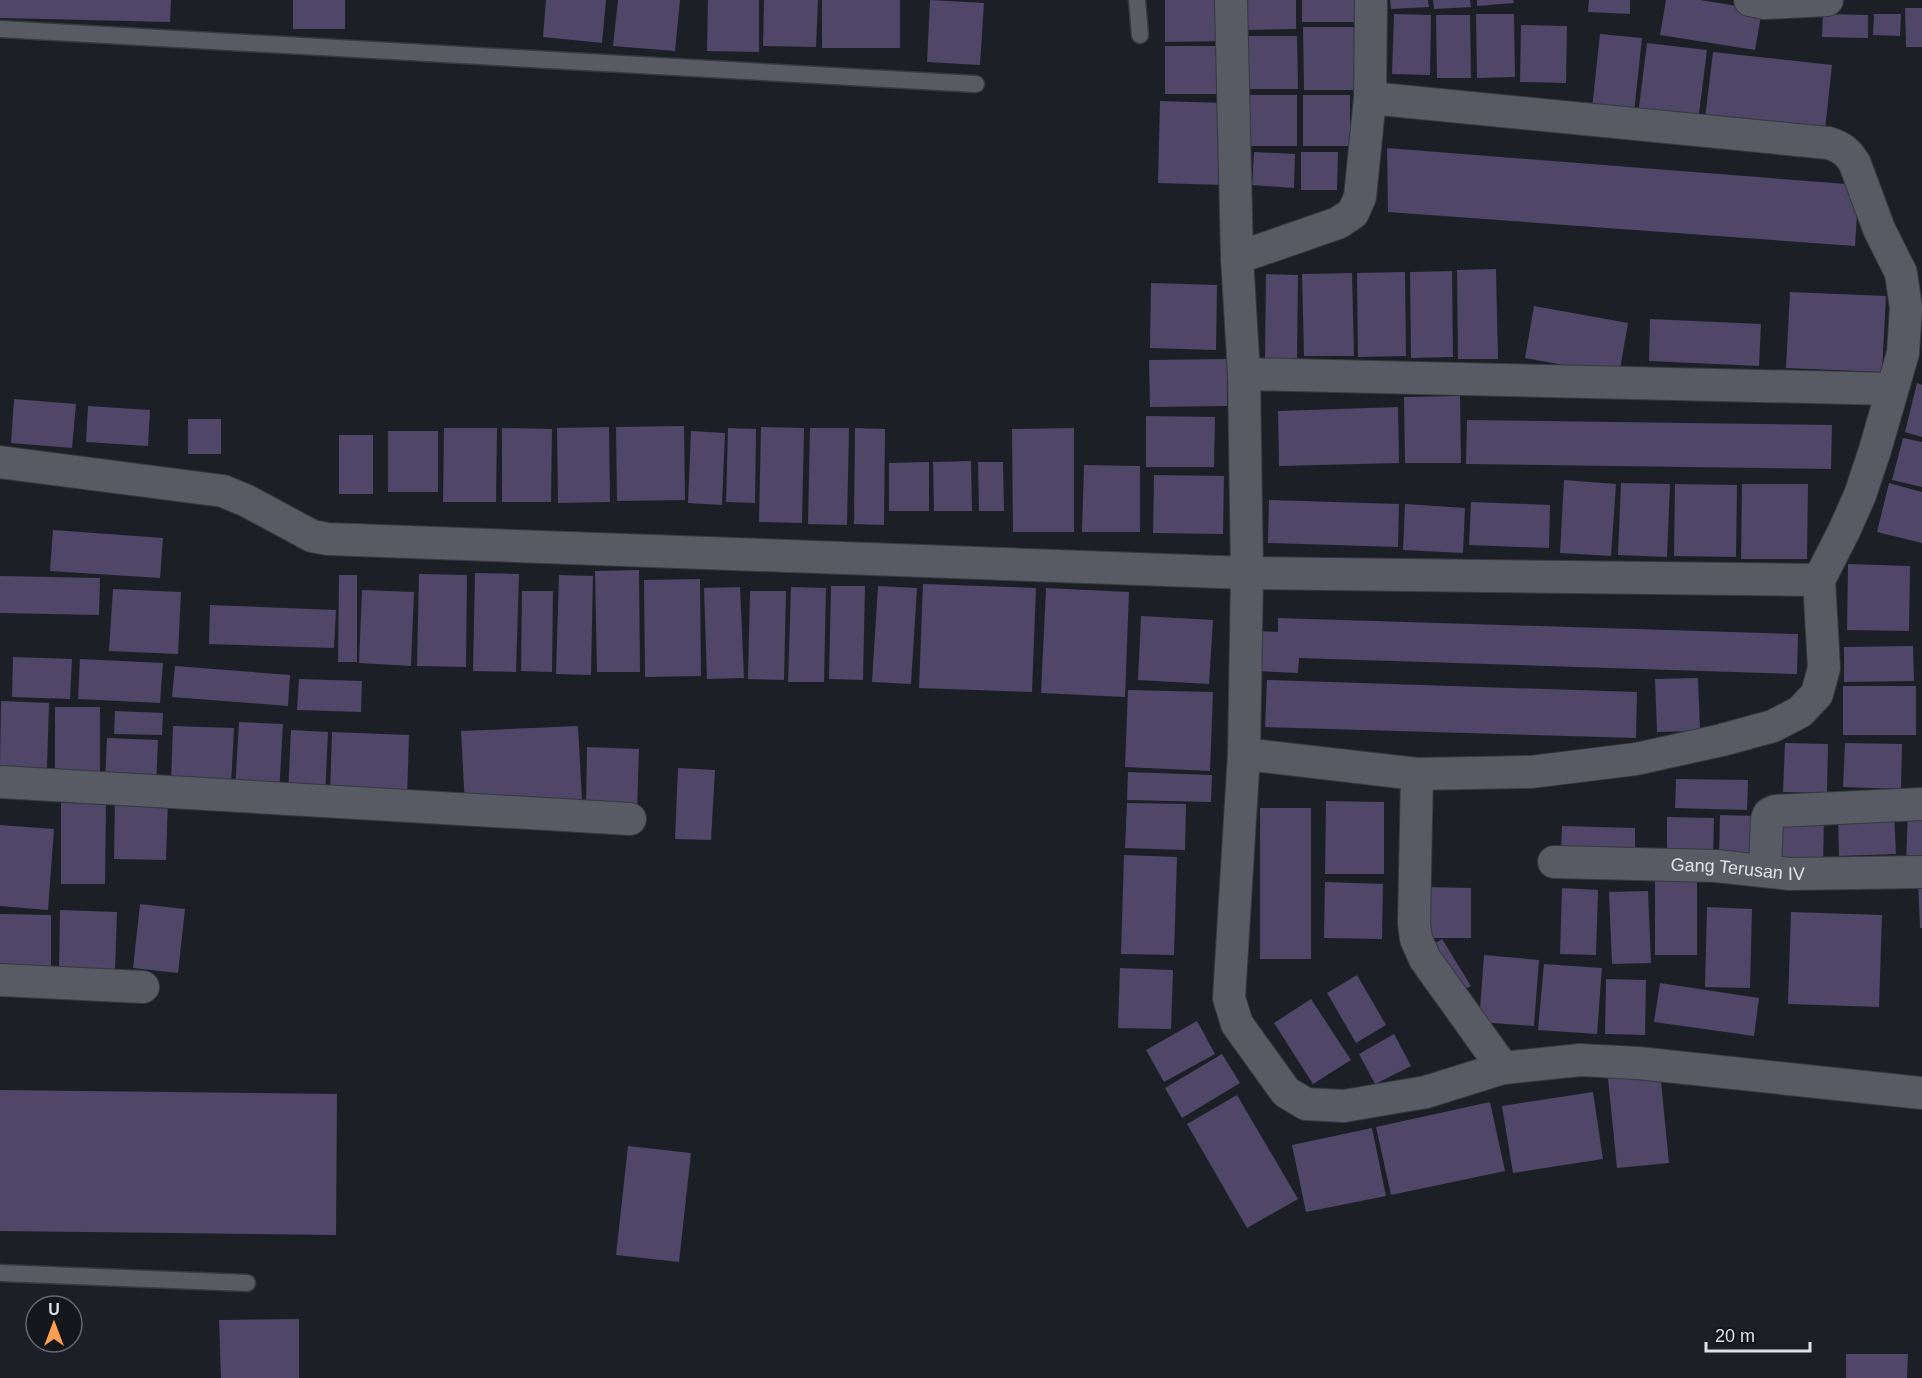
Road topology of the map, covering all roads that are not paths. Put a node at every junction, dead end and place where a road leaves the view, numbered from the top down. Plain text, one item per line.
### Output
1 (1137, 0) edge
2 (1231, 0) edge
3 (1371, 0) edge
4 (1750, 0) edge
5 (1827, 0) edge
6 (0, 29) edge
7 (1140, 35) dead end
8 (976, 84) dead end
9 (1370, 98) junction
10 (1237, 258) junction
11 (1244, 374) junction
12 (1892, 389) junction
13 (0, 462) edge
14 (1247, 573) junction
15 (1819, 580) junction
16 (1244, 754) junction
17 (1417, 774) junction
18 (0, 783) edge
19 (1922, 804) edge
20 (630, 819) dead end
21 (1554, 862) dead end
22 (1765, 870) junction
23 (1922, 872) edge
24 (0, 980) edge
25 (143, 987) dead end
26 (1503, 1068) junction
27 (1922, 1093) edge
28 (0, 1273) edge
29 (247, 1283) dead end

1 - 7 lane
2 - 10 street
3 - 9 street
4 - 5 street
6 - 8 lane
9 - 10 street
9 - 12 street
10 - 11 street
11 - 12 street
11 - 14 street
12 - 15 street
13 - 14 street
14 - 15 street
14 - 16 street
15 - 17 street
16 - 17 street
16 - 26 street
17 - 26 street
18 - 20 street
19 - 22 street
21 - 22 street, Gang Terusan IV
22 - 23 street, Gang Terusan IV
24 - 25 street
26 - 27 street
28 - 29 lane

